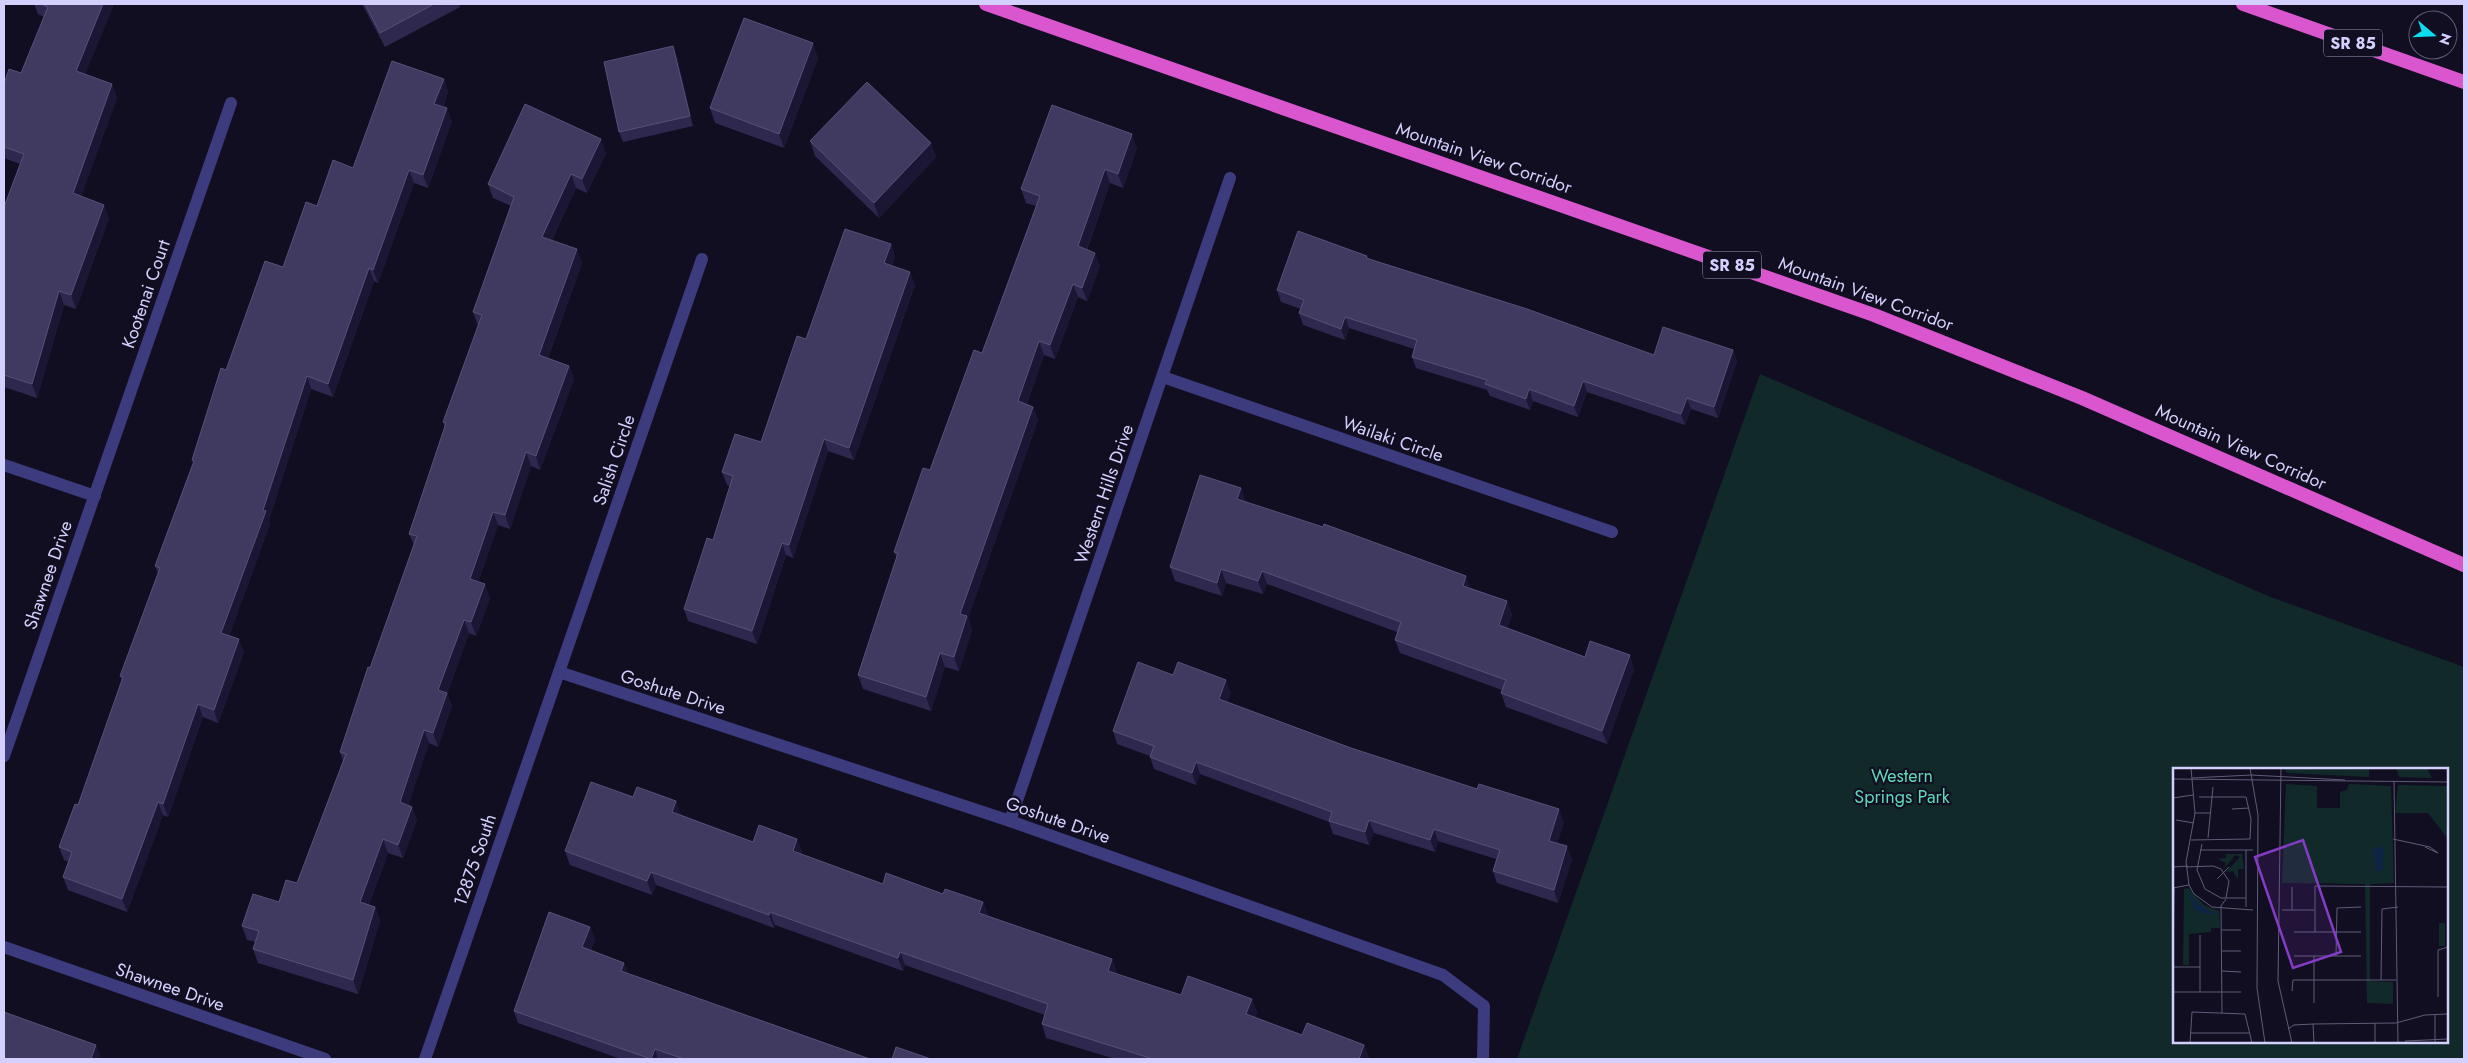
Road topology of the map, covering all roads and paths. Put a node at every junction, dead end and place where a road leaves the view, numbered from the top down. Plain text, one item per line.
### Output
1 (986, 4) edge
2 (2243, 4) edge
3 (2464, 82) edge
4 (231, 103) dead end
5 (1230, 178) dead end
6 (702, 259) dead end
7 (1163, 377) junction
8 (4, 465) edge
9 (94, 496) junction
10 (1612, 532) dead end
11 (2464, 565) edge
12 (559, 672) junction
13 (4, 756) edge
14 (1010, 821) junction
15 (4, 947) edge
16 (325, 1059) edge
17 (425, 1059) edge
18 (1483, 1059) edge

1 - 11 highway, Mountain View Corridor / SR 85
2 - 3 highway, SR 85
4 - 9 street, Kootenai Court
5 - 7 street, Western Hills Drive
6 - 12 street, Salish Circle
7 - 10 street, Wailaki Circle
7 - 14 street, Western Hills Drive
8 - 9 street
9 - 13 street, Shawnee Drive
12 - 14 street, Goshute Drive
12 - 17 street, 12875 South
14 - 18 street, Goshute Drive
15 - 16 street, Shawnee Drive

